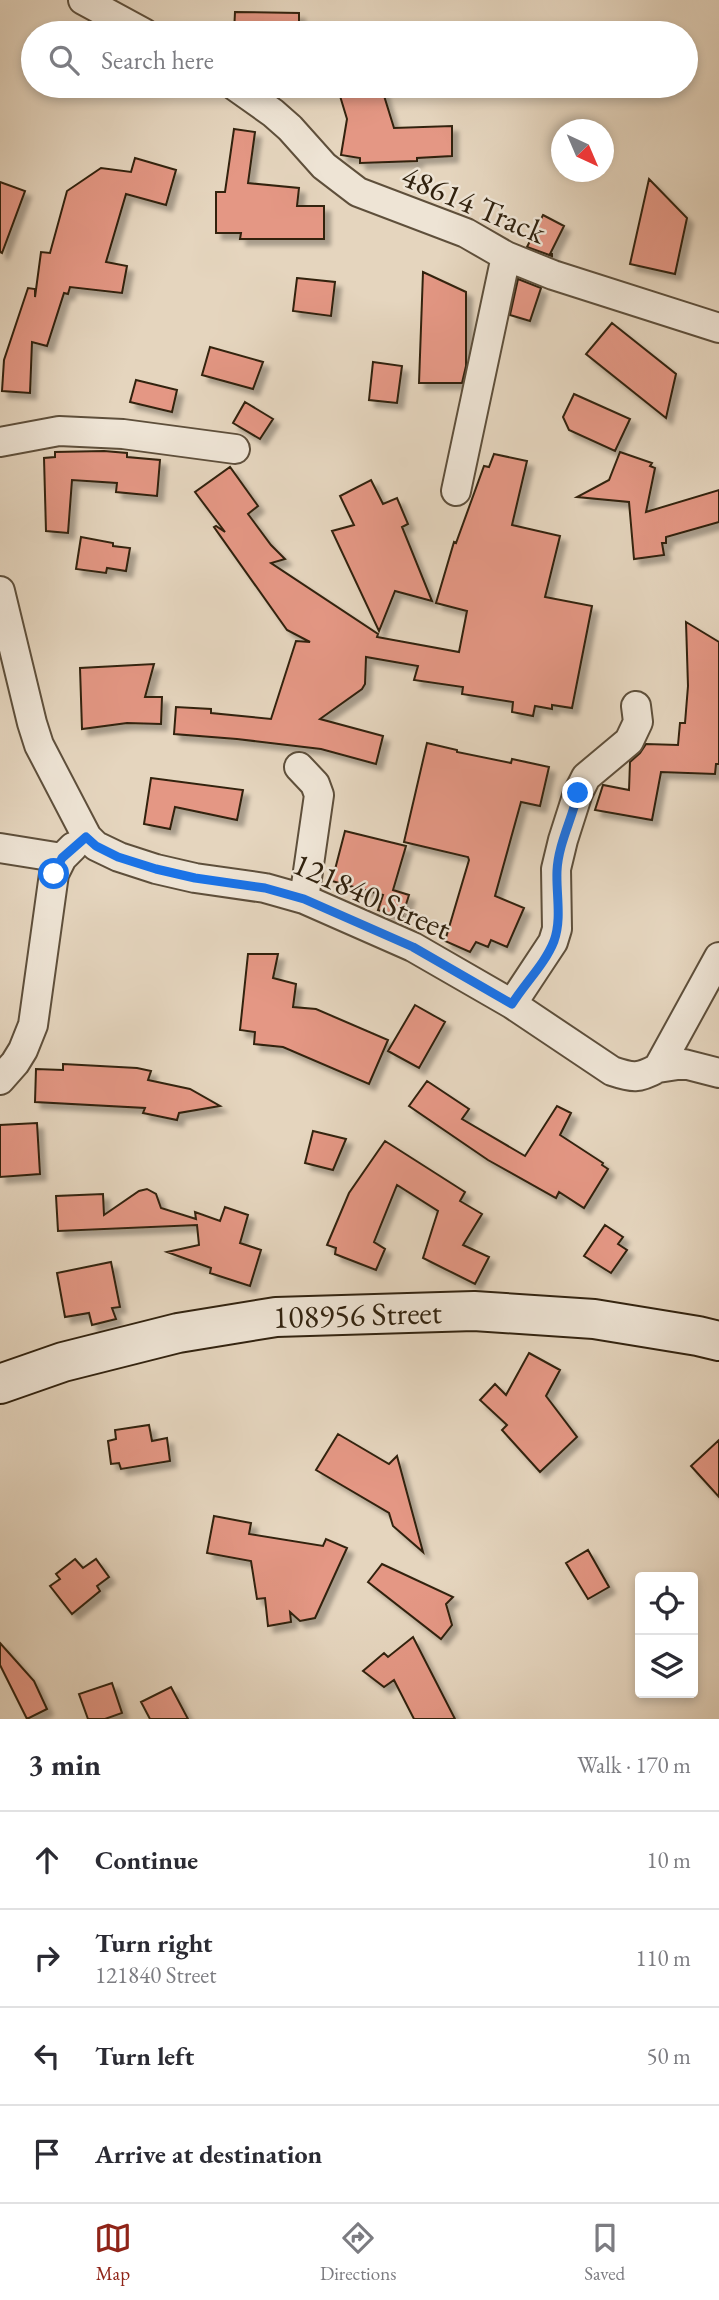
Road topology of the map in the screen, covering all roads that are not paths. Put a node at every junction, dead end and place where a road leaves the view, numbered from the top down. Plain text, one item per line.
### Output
1 (83, 0) edge
2 (122, 21) edge
3 (252, 98) edge
4 (506, 256) junction
5 (719, 328) edge
6 (0, 442) edge
7 (235, 449) dead end
8 (456, 491) dead end
9 (0, 591) edge
10 (636, 706) dead end
11 (299, 767) dead end
12 (86, 837) junction
13 (0, 848) edge
14 (62, 858) junction
15 (304, 899) junction
16 (719, 957) edge
17 (512, 1004) junction
18 (658, 1068) junction
19 (719, 1073) edge
20 (0, 1080) edge
21 (719, 1341) edge
22 (0, 1384) edge

1 - 2 street
3 - 4 street, 48614 Track
4 - 5 street, 48614 Track
4 - 8 street
6 - 7 street
9 - 12 street
10 - 17 street
11 - 15 street
12 - 14 street
12 - 15 street, 121840 Street
13 - 14 street
14 - 20 street
15 - 17 street, 121840 Street
16 - 18 street
17 - 18 street, 121840 Street
18 - 19 street, 121840 Street
21 - 22 street, 108956 Street

